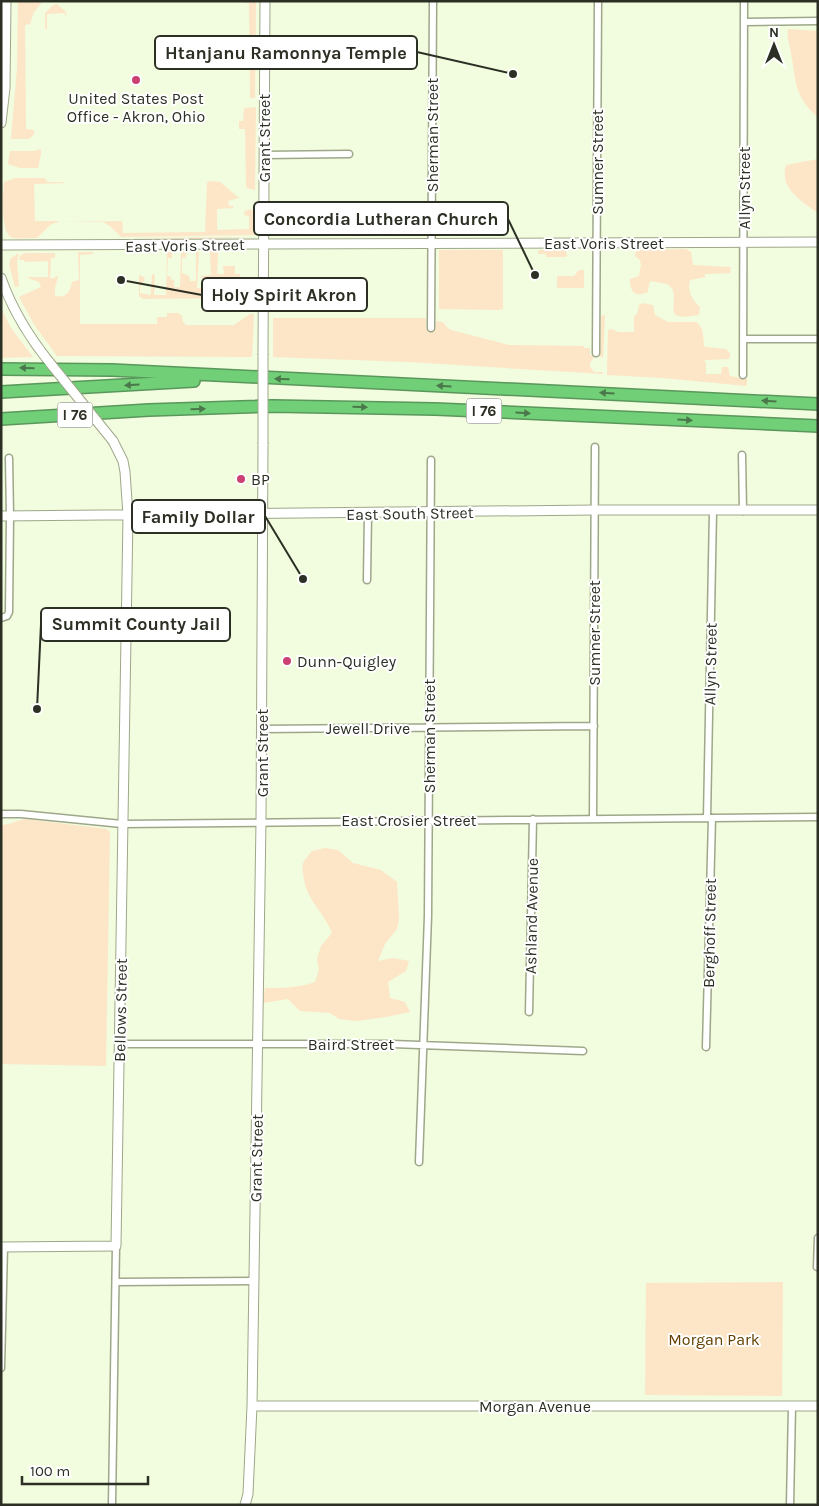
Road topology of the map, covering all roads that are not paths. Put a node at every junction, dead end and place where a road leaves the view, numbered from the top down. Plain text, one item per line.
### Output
1 (6, 1) edge
2 (265, 1) edge
3 (433, 1) edge
4 (598, 1) edge
5 (744, 1) edge
6 (744, 22) junction
7 (818, 22) edge
8 (1, 123) edge
9 (349, 154) dead end
10 (264, 155) junction
11 (744, 242) junction
12 (818, 242) edge
13 (432, 243) junction
14 (596, 243) junction
15 (264, 244) junction
16 (1, 245) edge
17 (1, 278) edge
18 (431, 328) dead end
19 (743, 339) junction
20 (818, 339) edge
21 (596, 353) dead end
22 (1, 368) edge
23 (743, 375) dead end
24 (251, 378) junction
25 (1, 392) edge
26 (818, 404) edge
27 (149, 410) junction
28 (1, 419) edge
29 (818, 426) edge
30 (1, 427) edge
31 (595, 447) dead end
32 (742, 455) dead end
33 (9, 458) dead end
34 (430, 460) dead end
35 (596, 510) junction
36 (743, 510) junction
37 (818, 510) edge
38 (713, 511) junction
39 (368, 513) junction
40 (430, 513) junction
41 (128, 515) junction
42 (263, 515) junction
43 (6, 516) edge
44 (367, 580) dead end
45 (2, 618) edge
46 (594, 726) junction
47 (430, 728) junction
48 (262, 729) junction
49 (1, 814) edge
50 (818, 817) edge
51 (709, 818) junction
52 (533, 819) junction
53 (593, 820) junction
54 (261, 821) junction
55 (428, 821) junction
56 (122, 824) junction
57 (529, 1012) dead end
58 (119, 1044) junction
59 (258, 1044) junction
60 (424, 1046) junction
61 (706, 1048) dead end
62 (583, 1050) dead end
63 (419, 1162) dead end
64 (818, 1238) edge
65 (116, 1246) junction
66 (2, 1247) edge
67 (817, 1267) edge
68 (253, 1281) junction
69 (116, 1282) junction
70 (1, 1368) edge
71 (252, 1406) junction
72 (792, 1406) junction
73 (818, 1406) edge
74 (112, 1505) edge
75 (245, 1505) edge
76 (790, 1505) edge

1 - 8 street
2 - 10 street, Grant Street
3 - 13 street, Sherman Street
4 - 14 street, Sumner Street
5 - 6 street, Allyn Street
6 - 7 street
6 - 11 street, Allyn Street
9 - 10 street
10 - 15 street, Grant Street
11 - 12 street, East Voris Street
11 - 14 street, East Voris Street
11 - 19 street, Allyn Street
13 - 14 street, East Voris Street
13 - 15 street, East Voris Street
13 - 18 street, Sherman Street
14 - 21 street, Sumner Street
15 - 16 street, East Voris Street
15 - 42 street, Grant Street, bridge
17 - 41 street, Bellows Street, bridge
19 - 20 street
19 - 23 street, Allyn Street
24 -> 22 highway
24 -> 25 highway, I 76
26 -> 24 highway, I 76
27 - 28 highway, I 76
27 -> 29 highway, I 76
27 - 30 highway
31 - 35 street, Sumner Street
32 - 36 street
33 - 43 street
34 - 40 street, Sherman Street
35 - 38 street, East South Street
35 - 40 street, East South Street
35 - 46 street, Sumner Street
36 - 37 street, East South Street
36 - 38 street, East South Street
38 - 51 street, Allyn Street
39 - 40 street, East South Street
39 - 42 street, East South Street
39 - 44 street
40 - 47 street, Sherman Street
41 - 42 street, East South Street
41 - 43 street, East South Street
41 - 56 street, Bellows Street
42 - 48 street, Grant Street
43 - 45 street
46 - 47 street, Jewell Drive
46 - 53 street, Sumner Street
47 - 48 street, Jewell Drive
47 - 55 street, Sherman Street
48 - 54 street, Grant Street
49 - 56 street, East Crosier Street
50 - 51 street, East Crosier Street
51 - 53 street, East Crosier Street
51 - 61 street, Berghoff Street
52 - 53 street, East Crosier Street
52 - 55 street, East Crosier Street
52 - 57 street, Ashland Avenue
54 - 55 street, East Crosier Street
54 - 56 street, East Crosier Street
54 - 59 street, Grant Street
55 - 60 street, Sherman Street
56 - 58 street, Bellows Street
58 - 59 street, Baird Street
58 - 65 street, Bellows Street
59 - 60 street, Baird Street
59 - 68 street, Grant Street
60 - 62 street, Baird Street
60 - 63 street, Sherman Street
64 - 67 street
65 - 66 street
65 - 69 street, Bellows Street
66 - 70 street
68 - 69 street
68 - 71 street, Grant Street
69 - 74 street, Bellows Street
71 - 72 street, Morgan Avenue
71 - 75 street, Grant Street
72 - 73 street, Morgan Avenue
72 - 76 street

